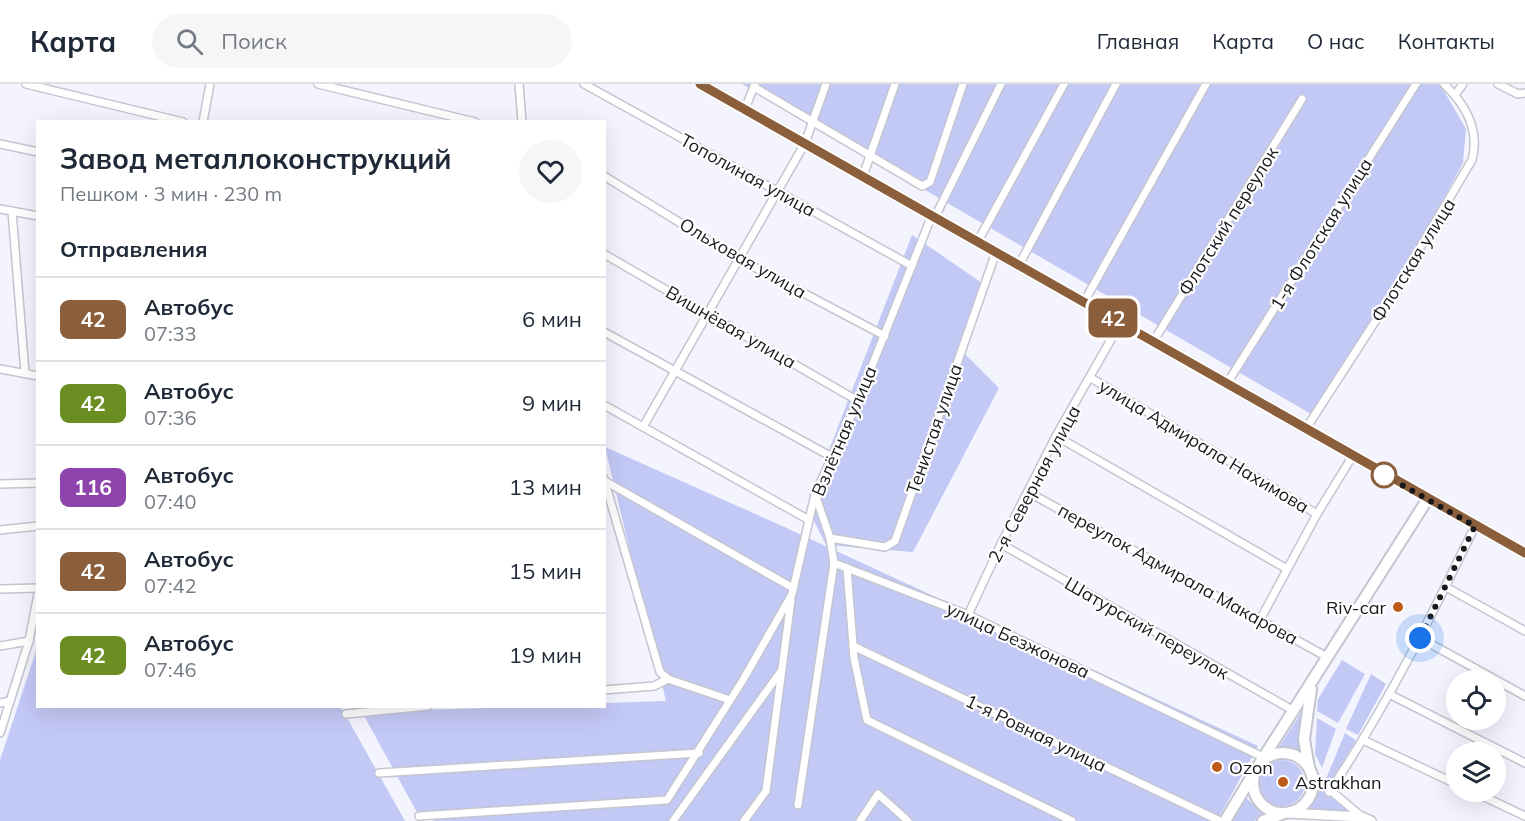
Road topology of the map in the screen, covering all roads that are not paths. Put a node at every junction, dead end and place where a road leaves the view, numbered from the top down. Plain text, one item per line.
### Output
1 (26, 84) edge
2 (210, 84) edge
3 (318, 84) edge
4 (519, 84) edge
5 (584, 84) edge
6 (700, 84) edge
7 (826, 84) edge
8 (896, 84) edge
9 (963, 84) edge
10 (1001, 84) edge
11 (1064, 84) edge
12 (1116, 84) edge
13 (1206, 84) edge
14 (1416, 84) edge
15 (1444, 84) edge
16 (1463, 84) edge
17 (1498, 84) edge
18 (755, 86) edge
19 (1525, 93) edge
20 (1455, 95) junction
21 (1302, 99) dead end
22 (745, 110) junction
23 (175, 120) edge
24 (203, 120) edge
25 (467, 120) edge
26 (522, 120) edge
27 (813, 120) junction
28 (805, 143) junction
29 (0, 144) edge
30 (36, 152) edge
31 (870, 156) junction
32 (863, 176) junction
33 (606, 177) edge
34 (777, 191) junction
35 (0, 209) edge
36 (12, 211) junction
37 (36, 216) edge
38 (934, 216) junction
39 (978, 241) junction
40 (996, 252) junction
41 (606, 255) edge
42 (739, 259) junction
43 (1019, 265) junction
44 (912, 266) junction
45 (1084, 302) junction
46 (707, 312) junction
47 (1121, 322) junction
48 (606, 333) edge
49 (885, 336) junction
50 (1153, 342) junction
51 (0, 369) edge
52 (674, 372) junction
53 (25, 373) junction
54 (36, 376) edge
55 (1091, 378) junction
56 (1226, 385) junction
57 (858, 401) junction
58 (606, 406) edge
59 (644, 427) junction
60 (1305, 430) junction
61 (1056, 436) junction
62 (832, 457) junction
63 (1352, 457) junction
64 (606, 481) edge
65 (36, 483) edge
66 (0, 484) edge
67 (606, 484) edge
68 (1028, 492) junction
69 (815, 494) junction
70 (1427, 500) junction
71 (1317, 514) junction
72 (808, 519) junction
73 (36, 526) edge
74 (1475, 526) junction
75 (0, 530) edge
76 (830, 538) junction
77 (1001, 544) junction
78 (1525, 553) edge
79 (834, 563) junction
80 (847, 568) junction
81 (1287, 568) junction
82 (1446, 587) junction
83 (36, 588) edge
84 (0, 589) edge
85 (793, 591) junction
86 (36, 604) edge
87 (968, 615) junction
88 (1260, 620) junction
89 (1525, 631) edge
90 (1420, 638) junction
91 (29, 641) junction
92 (0, 646) edge
93 (853, 646) junction
94 (1327, 657) junction
95 (782, 669) junction
96 (668, 679) junction
97 (1313, 680) junction
98 (606, 690) edge
99 (1389, 694) junction
100 (1525, 696) edge
101 (730, 700) junction
102 (10, 701) junction
103 (0, 703) edge
104 (408, 708) edge
105 (1294, 711) junction
106 (346, 714) dead end
107 (0, 733) edge
108 (1364, 740) junction
109 (699, 753) junction
110 (1262, 760) junction
111 (1525, 763) edge
112 (1310, 772) junction
113 (379, 773) dead end
114 (1254, 774) junction
115 (1446, 779) edge
116 (1329, 792) junction
117 (1495, 802) edge
118 (798, 805) dead end
119 (1286, 813) junction
120 (419, 816) dead end
121 (1525, 816) edge
122 (1313, 817) edge
123 (1366, 819) edge
124 (673, 821) edge
125 (744, 821) edge
126 (860, 821) edge
127 (909, 821) edge
128 (1072, 821) edge
129 (1220, 821) edge
130 (1225, 821) edge
131 (1263, 821) edge

1 - 23 street
2 - 24 street
3 - 25 street
4 - 26 street
5 - 34 street, Тополиная улица
6 - 22 main road
7 - 27 street
8 - 31 street
9 - 31 street
10 - 38 street, Взлётная улица
11 - 39 street
12 - 43 street
13 - 45 street
14 - 56 street, 1-я Флотская улица
15 - 20 street, Флотская улица
16 - 20 street
17 - 19 street
18 - 22 street
18 - 27 street
20 - 60 street, Флотская улица
21 - 50 street, Флотский переулок
22 - 28 main road
27 - 28 street
27 - 31 street
28 - 32 main road
28 - 34 street
29 - 30 street
31 - 32 street
32 - 38 main road
33 - 42 street, Ольховая улица
34 - 42 street
34 - 44 street, Тополиная улица
35 - 36 street
36 - 37 street
36 - 53 street
38 - 39 main road
38 - 44 street, Взлётная улица
39 - 40 main road
40 - 43 main road
40 - 76 street, Тенистая улица
41 - 46 street, Вишнёвая улица
42 - 46 street
42 - 49 street, Ольховая улица
43 - 45 main road
44 - 49 street, Взлётная улица
45 - 47 main road
46 - 52 street
46 - 57 street, Вишнёвая улица
47 - 50 main road
47 - 55 street, 2-я Северная улица
48 - 52 street
49 - 57 street, Взлётная улица
50 - 56 main road
51 - 53 street
52 - 59 street
52 - 62 street
53 - 54 street
55 - 61 street, 2-я Северная улица
55 - 71 street, улица Адмирала Нахимова
56 - 60 main road
57 - 62 street, Взлётная улица
58 - 59 street
59 - 72 street
60 - 63 main road
61 - 68 street, 2-я Северная улица
61 - 81 street
62 - 69 street, Взлётная улица
63 - 70 main road
63 - 71 street
64 - 85 street
65 - 66 street
67 - 96 street
68 - 77 street, 2-я Северная улица
68 - 88 street, переулок Адмирала Макарова
69 - 72 street, Взлётная улица
69 - 76 street
70 - 74 main road
70 - 94 main road
71 - 81 street
72 - 85 street, Взлётная улица
73 - 75 street
74 - 78 main road
74 - 82 street
76 - 79 street
77 - 87 street, 2-я Северная улица
77 - 105 street, Шатурский переулок
79 - 80 street, улица Безжонова
79 - 118 street
80 - 87 street, улица Безжонова
80 - 93 street
81 - 88 street
82 - 89 street
82 - 90 street
83 - 84 street
85 - 95 street
85 - 101 street, Взлётная улица
86 - 91 street
87 - 110 street, улица Безжонова
88 - 94 street, переулок Адмирала Макарова
90 - 99 street
90 - 100 street
91 - 92 street
91 - 102 street
93 - 128 street
93 - 129 street, 1-я Ровная улица
94 - 97 main road
95 - 124 street
95 - 125 street
96 - 98 street
96 - 101 street
97 - 105 main road
97 - 112 main road
99 - 108 street
99 - 111 street
101 - 109 street, Взлётная улица
102 - 103 street
102 - 107 street
104 - 106 street
105 - 110 main road
108 - 115 street
108 - 116 street
109 - 113 street
109 - 120 street, Взлётная улица
110 - 112 main road
110 - 114 main road
112 - 116 street
112 - 119 main road
114 - 119 main road
114 - 130 main road
116 - 123 street
117 - 121 street
119 - 122 street
119 - 131 main road
122 - 123 street
126 - 127 street

